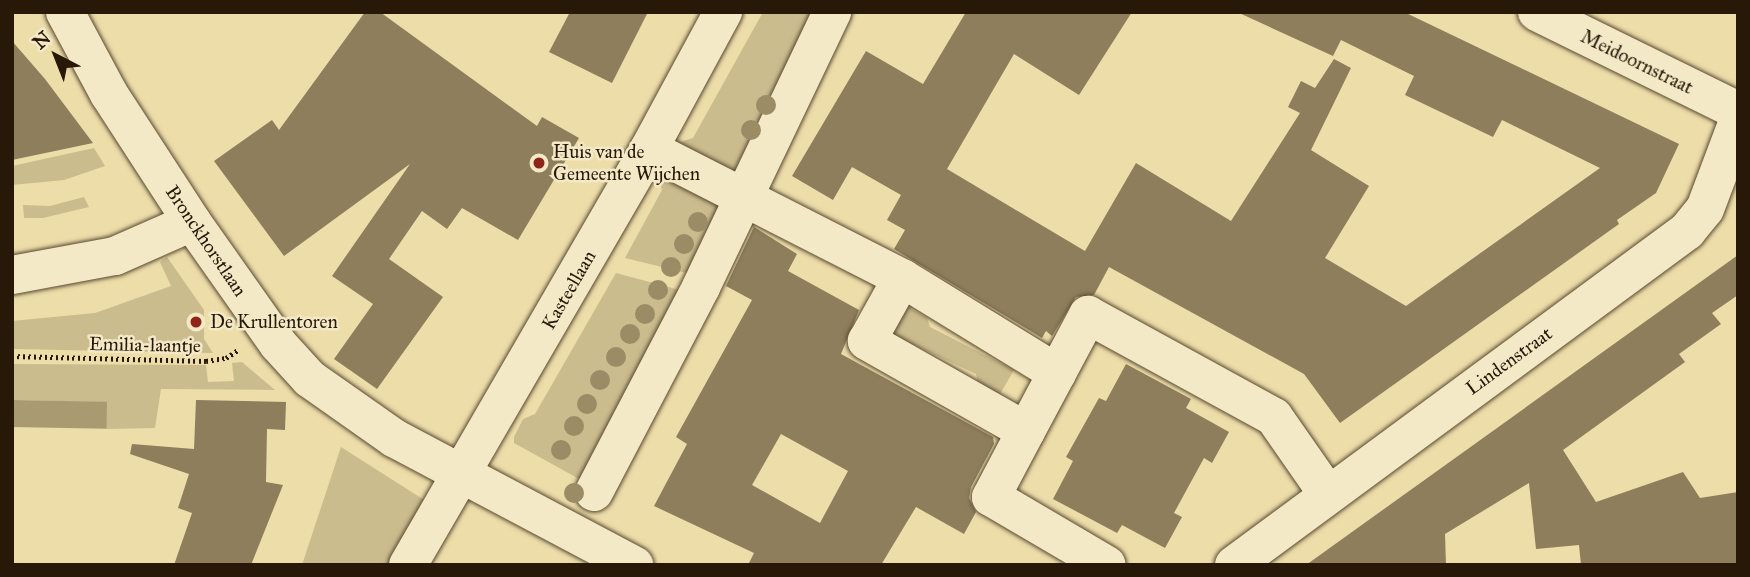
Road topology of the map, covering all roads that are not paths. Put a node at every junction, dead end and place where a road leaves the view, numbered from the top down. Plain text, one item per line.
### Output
1 (65, 12) edge
2 (723, 12) edge
3 (832, 12) edge
4 (1537, 12) edge
5 (1738, 111) edge
6 (1738, 121) edge
7 (649, 149) junction
8 (744, 198) junction
9 (192, 222) junction
10 (12, 275) edge
11 (902, 278) junction
12 (1057, 373) junction
13 (1026, 431) junction
14 (463, 475) junction
15 (594, 492) dead end
16 (1327, 493) junction
17 (408, 565) edge
18 (634, 565) edge
19 (1107, 565) edge
20 (1234, 565) edge

1 - 9 street, Bronckhorstlaan
2 - 7 street, Kasteellaan
3 - 8 street
4 - 5 street, Meidoornstraat
6 - 16 street, Lindenstraat
7 - 8 street
7 - 14 street, Kasteellaan
8 - 11 street
8 - 15 street
9 - 10 street
9 - 14 street, Bronckhorstlaan
11 - 12 street
11 - 13 street
12 - 13 street
12 - 16 street
13 - 19 street
14 - 17 street, Kasteellaan
14 - 18 street, Bronckhorstlaan
16 - 20 street, Lindenstraat

